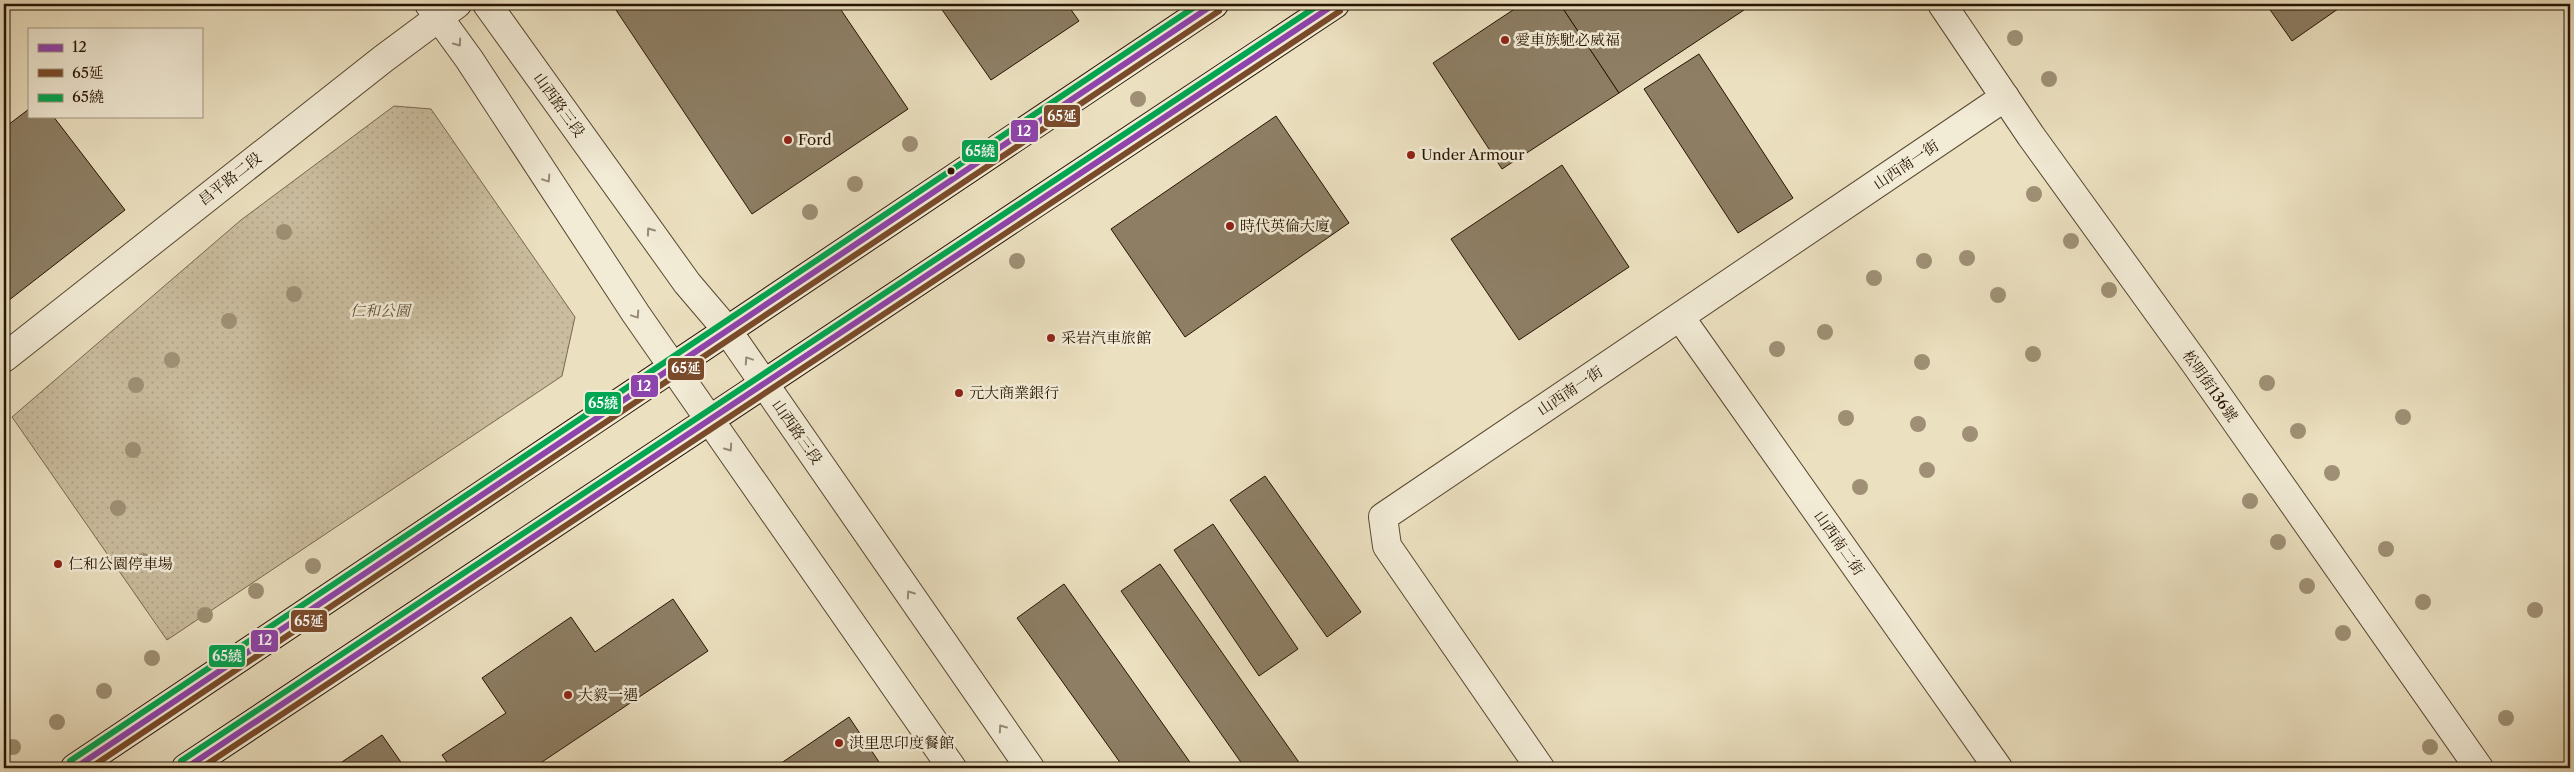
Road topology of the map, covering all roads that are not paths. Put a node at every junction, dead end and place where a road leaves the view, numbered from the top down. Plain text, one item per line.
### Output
1 (487, 4) edge
2 (1214, 4) edge
3 (1335, 4) edge
4 (1942, 4) edge
5 (442, 8) edge
6 (2005, 97) junction
7 (1680, 317) junction
8 (727, 330) junction
9 (4, 358) edge
10 (673, 368) junction
11 (764, 384) junction
12 (709, 420) junction
13 (76, 768) edge
14 (186, 768) edge
15 (952, 768) edge
16 (1030, 768) edge
17 (1540, 768) edge
18 (1998, 768) edge
19 (2479, 768) edge

8 -> 1 street, 山西路三段
2 - 8 street
3 - 11 street
4 - 6 street, 松明街136號
5 - 9 street, 昌平路二段
5 -> 10 street
6 - 7 street, 山西南一街
6 - 19 street, 松明街136號
7 - 17 street, 山西南一街
7 - 18 street, 山西南二街
8 - 10 street
11 -> 8 street, 山西路三段
10 - 12 street
10 - 13 street
11 - 12 street
16 -> 11 street, 山西路三段
12 - 14 street
12 -> 15 street

